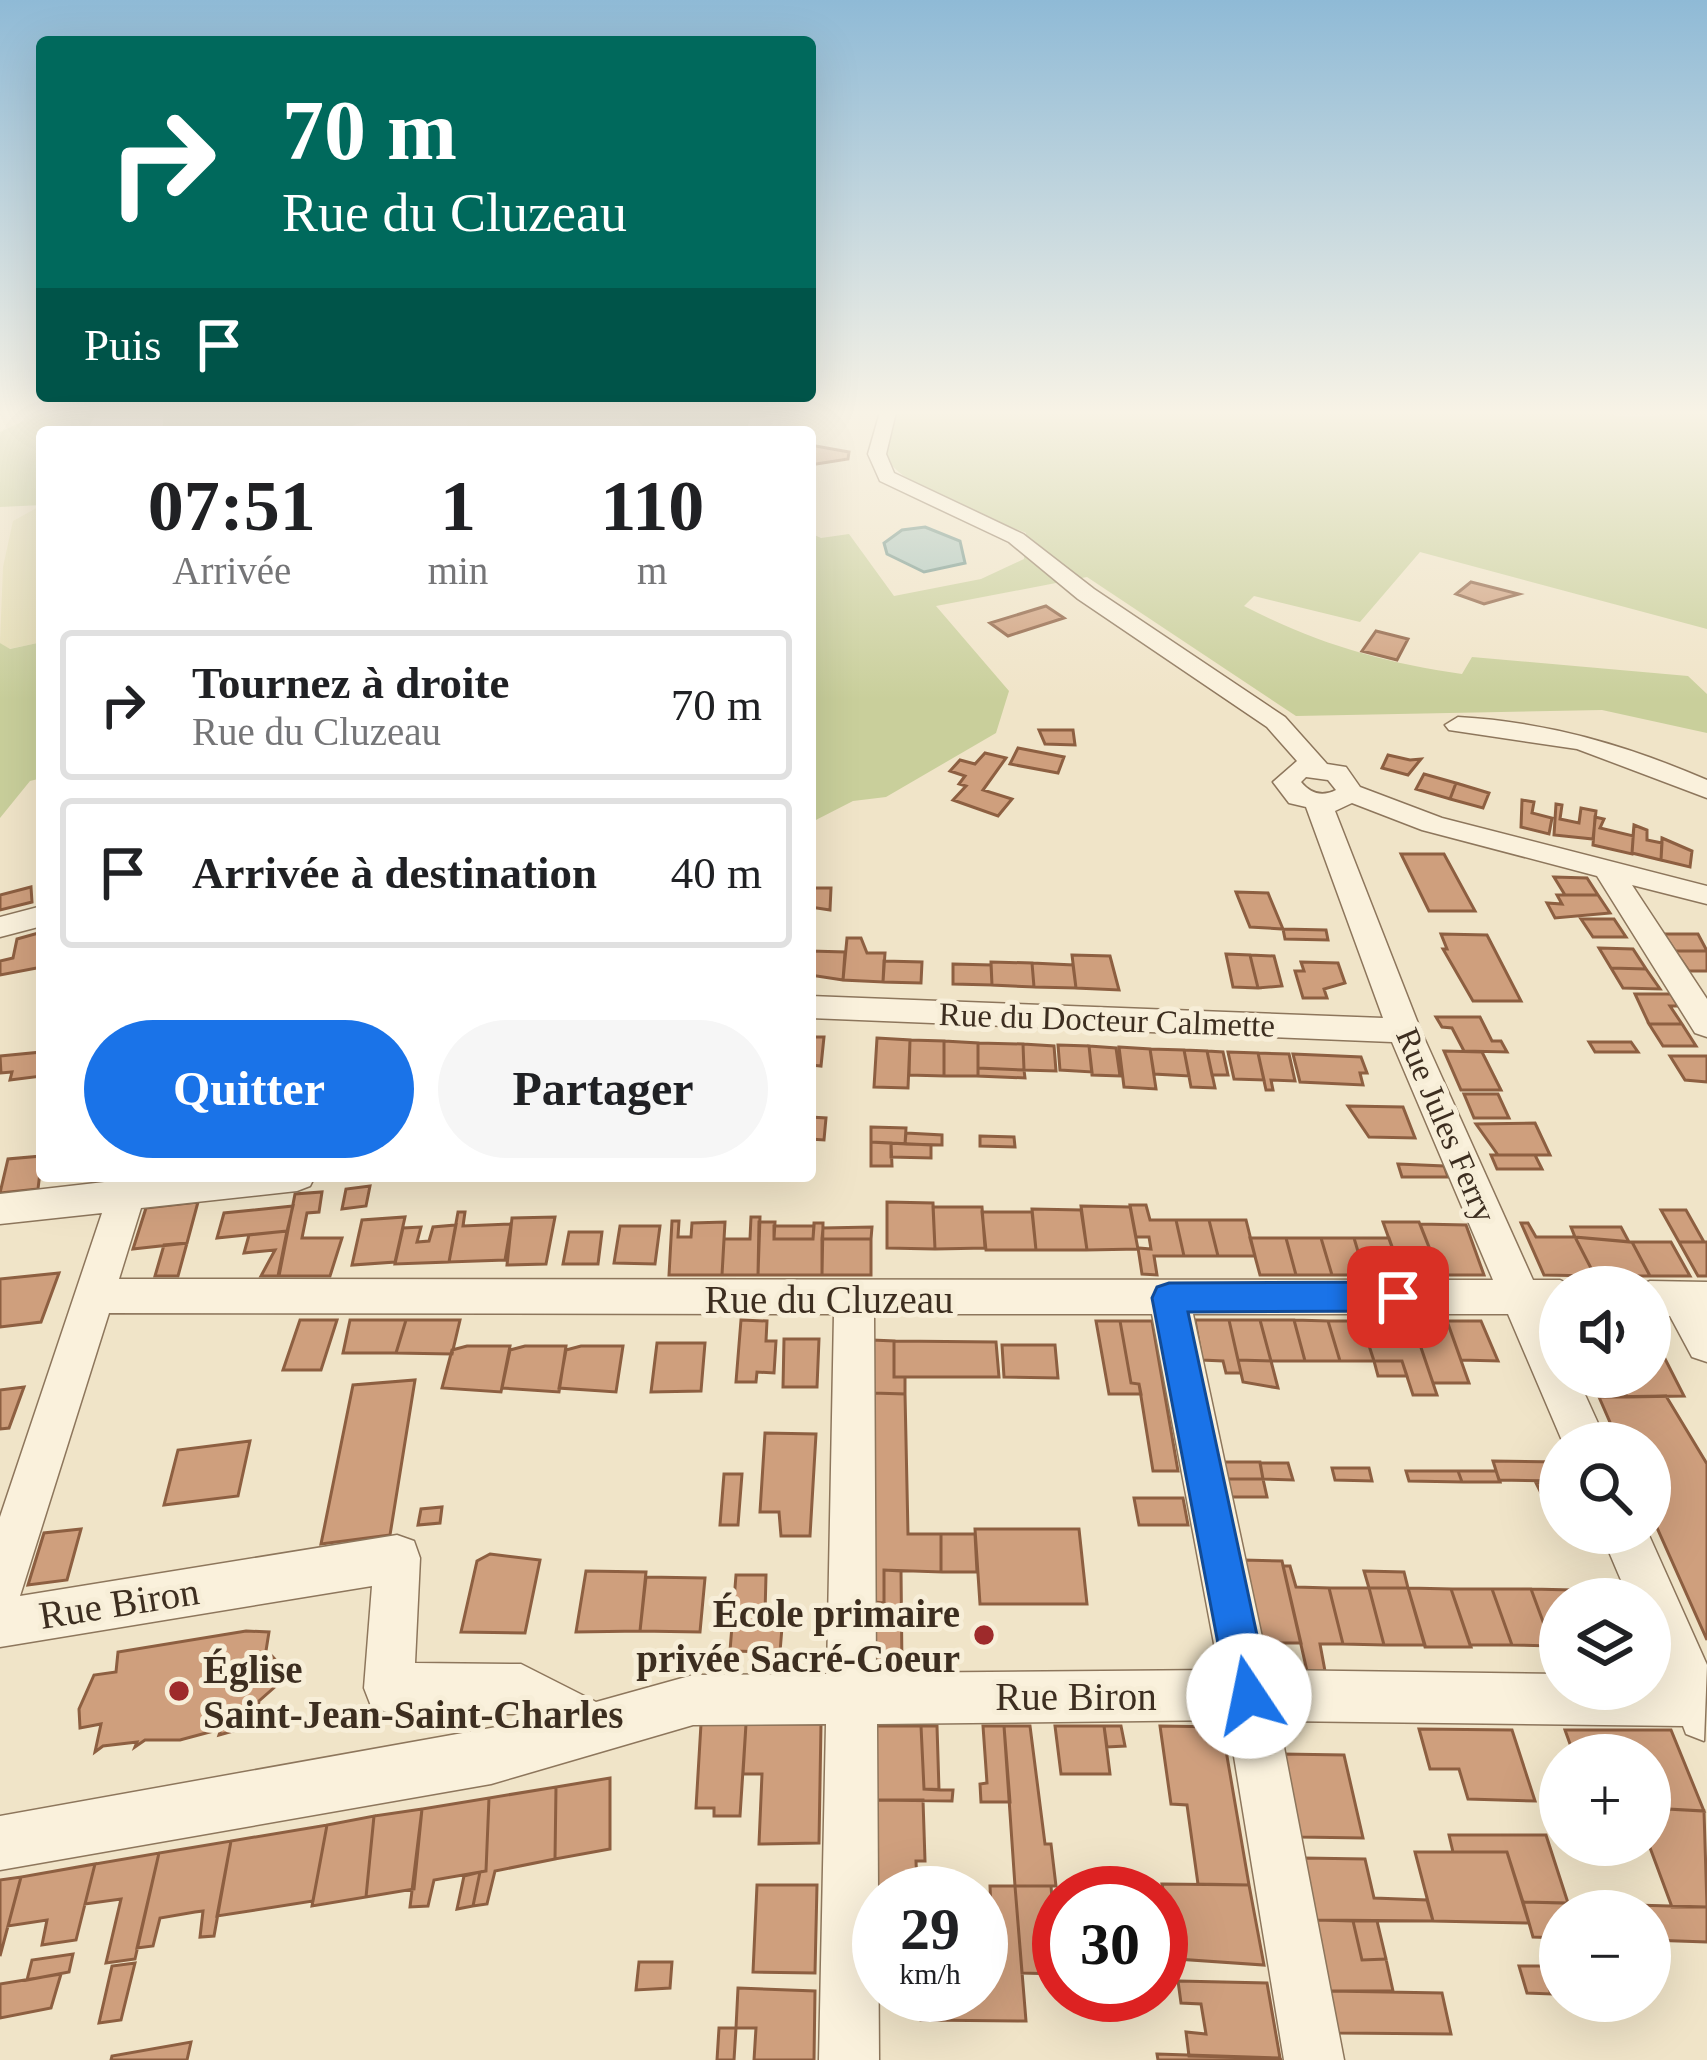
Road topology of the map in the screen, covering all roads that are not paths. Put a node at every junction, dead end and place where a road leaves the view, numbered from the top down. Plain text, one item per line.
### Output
1 (953, 508) edge
2 (1458, 725) dead end
3 (1316, 767) junction
4 (1707, 790) edge
5 (1351, 793) junction
6 (1318, 803) junction
7 (1609, 872) junction
8 (1707, 895) edge
9 (36, 918) edge
10 (0, 927) edge
11 (816, 1007) edge
12 (1707, 1025) edge
13 (1404, 1031) junction
14 (197, 1182) edge
15 (130, 1186) edge
16 (0, 1209) edge
17 (1539, 1294) edge
18 (98, 1296) junction
19 (1539, 1296) edge
20 (1169, 1298) junction
21 (854, 1299) junction
22 (1680, 1299) edge
23 (1707, 1344) edge
24 (1634, 1554) edge
25 (0, 1587) edge
26 (0, 1623) edge
27 (1249, 1696) junction
28 (850, 1697) junction
29 (1704, 1708) edge
30 (593, 1729) junction
31 (0, 1843) edge
32 (849, 2060) edge
33 (1314, 2060) edge

1 - 3 street
2 - 4 street
3 - 5 street
3 - 6 street, Rue Jules Ferry
5 - 6 street
5 - 7 street
6 - 13 street, Rue Jules Ferry
7 - 8 street
7 - 12 street
9 - 10 street
11 - 13 street, Rue du Docteur Calmette
13 - 17 street, Rue Jules Ferry
14 - 15 street
15 - 16 street
15 - 18 street
18 - 21 street, Rue du Cluzeau
18 - 25 street
19 - 20 street, Rue du Cluzeau
20 - 21 street, Rue du Cluzeau
20 - 27 street
21 - 28 street
22 - 23 street
24 - 29 street
26 - 30 street, Rue Biron
27 - 28 street, Rue Biron
27 - 29 street, Rue Biron
27 - 33 street
28 - 30 street, Rue Biron
28 - 32 street
30 - 31 street, Rue Biron

